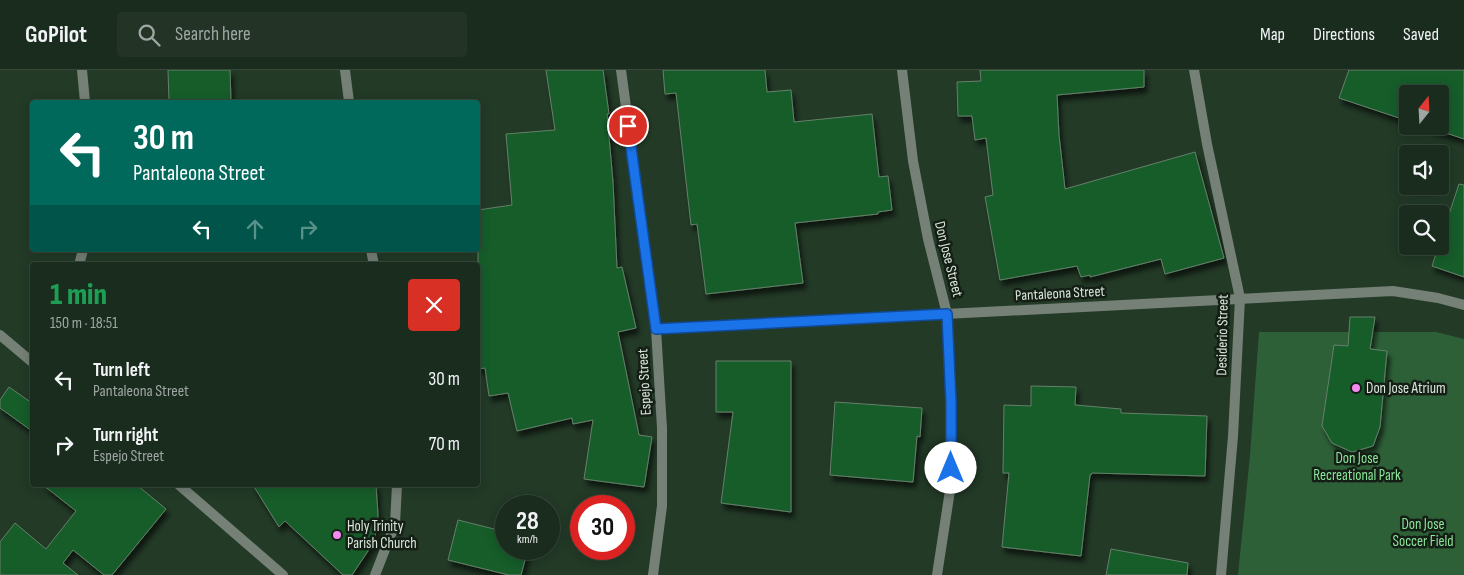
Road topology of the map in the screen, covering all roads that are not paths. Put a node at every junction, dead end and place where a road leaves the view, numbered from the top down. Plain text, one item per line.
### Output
1 (82, 70) edge
2 (345, 70) edge
3 (621, 70) edge
4 (902, 70) edge
5 (1194, 70) edge
6 (85, 100) edge
7 (349, 100) edge
8 (1240, 298) junction
9 (1464, 305) edge
10 (947, 314) junction
11 (656, 329) junction
12 (0, 335) edge
13 (30, 355) edge
14 (181, 487) edge
15 (397, 487) edge
16 (283, 575) edge
17 (375, 575) edge
18 (653, 575) edge
19 (937, 575) edge
20 (1221, 575) edge

1 - 6 street
2 - 7 street
3 - 11 street, Espejo Street
4 - 10 street, Don Jose Street
5 - 8 street, Desiderio Street
8 - 9 street, Pantaleona Street
8 - 10 street, Pantaleona Street
8 - 20 street, Desiderio Street
10 - 11 street, Pantaleona Street
10 - 19 street, Don Jose Street
11 - 18 street, Espejo Street
12 - 13 street
14 - 16 street
15 - 17 street

